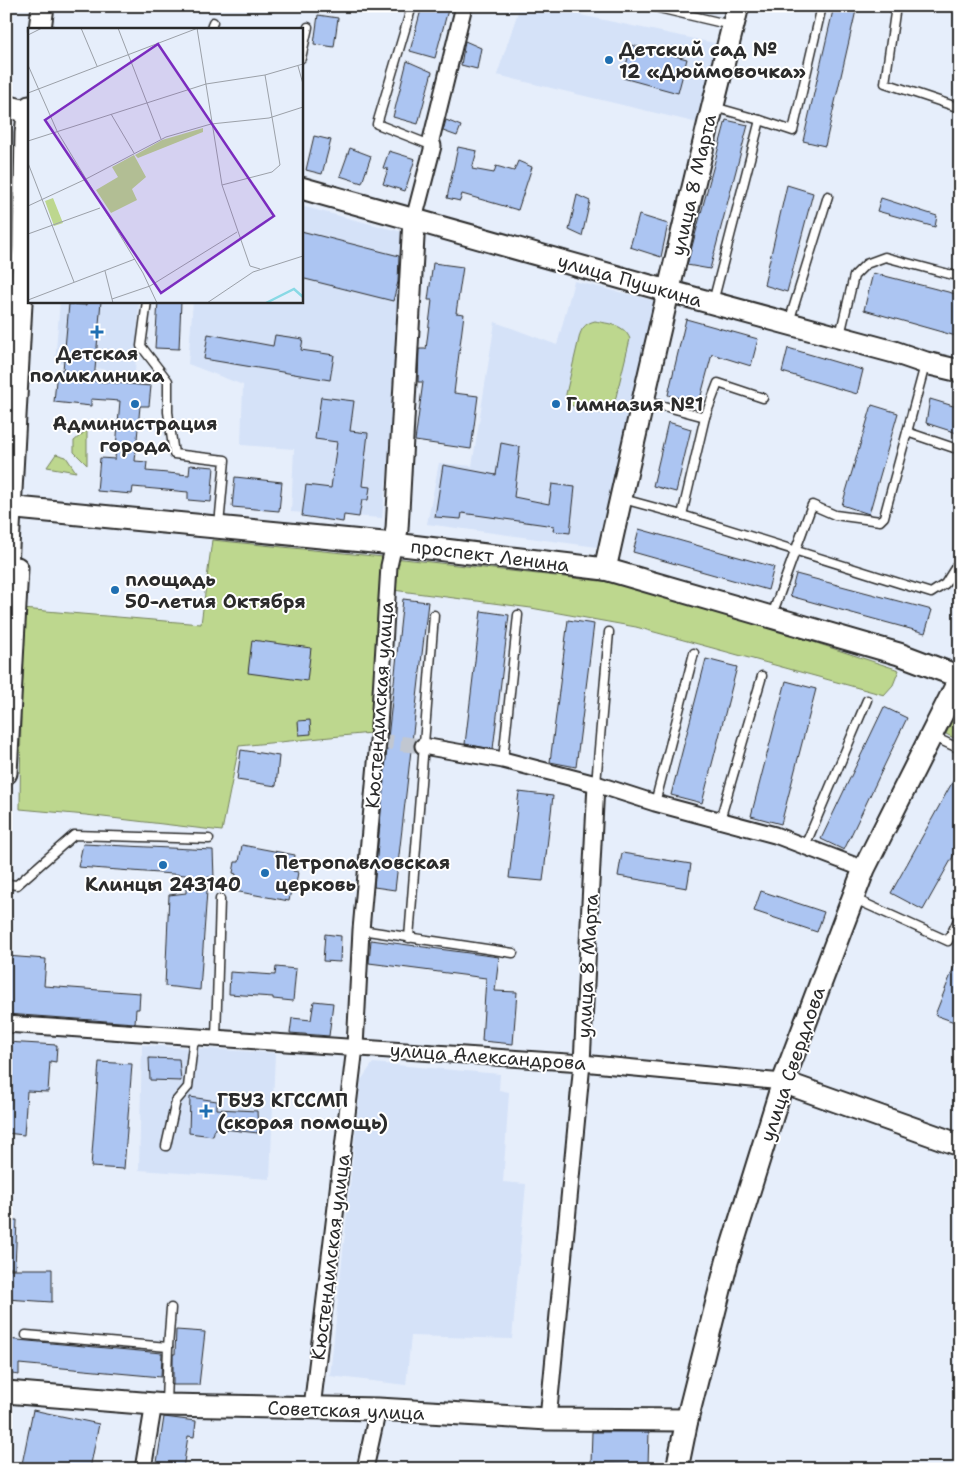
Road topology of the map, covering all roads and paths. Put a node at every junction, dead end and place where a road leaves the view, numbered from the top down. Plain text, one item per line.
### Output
1 (44, 6) edge
2 (412, 6) edge
3 (464, 6) edge
4 (650, 6) edge
5 (822, 6) edge
6 (896, 6) edge
7 (735, 16) edge
8 (308, 27) dead end
9 (40, 28) edge
10 (302, 54) edge
11 (6, 106) edge
12 (712, 106) junction
13 (960, 108) edge
14 (28, 112) edge
15 (760, 120) junction
16 (28, 125) edge
17 (433, 146) junction
18 (302, 188) edge
19 (828, 196) dead end
20 (414, 219) junction
21 (26, 247) edge
22 (960, 277) edge
23 (668, 291) junction
24 (30, 302) edge
25 (147, 302) edge
26 (712, 303) junction
27 (788, 324) junction
28 (840, 337) junction
29 (926, 364) junction
30 (960, 371) edge
31 (764, 398) dead end
32 (643, 400) junction
33 (705, 417) junction
34 (907, 432) junction
35 (960, 450) edge
36 (621, 499) junction
37 (12, 508) edge
38 (682, 515) junction
39 (219, 528) junction
40 (394, 544) junction
41 (795, 550) junction
42 (960, 560) edge
43 (605, 569) junction
44 (6, 585) edge
45 (434, 615) dead end
46 (518, 615) dead end
47 (772, 617) junction
48 (609, 632) dead end
49 (694, 653) dead end
50 (762, 676) dead end
51 (960, 678) edge
52 (868, 700) dead end
53 (931, 736) junction
54 (423, 746) junction
55 (960, 749) edge
56 (503, 760) junction
57 (6, 772) edge
58 (596, 784) junction
59 (656, 803) junction
60 (720, 820) junction
61 (210, 839) dead end
62 (805, 846) junction
63 (864, 869) junction
64 (6, 884) edge
65 (852, 898) junction
66 (220, 899) dead end
67 (960, 916) edge
68 (361, 930) junction
69 (409, 938) junction
70 (513, 953) dead end
71 (6, 1024) edge
72 (194, 1037) junction
73 (216, 1038) junction
74 (355, 1047) junction
75 (582, 1062) junction
76 (782, 1082) junction
77 (960, 1145) edge
78 (166, 1146) dead end
79 (171, 1308) dead end
80 (26, 1335) dead end
81 (168, 1347) junction
82 (6, 1392) edge
83 (160, 1404) junction
84 (312, 1408) junction
85 (378, 1410) junction
86 (548, 1419) junction
87 (687, 1420) junction
88 (143, 1469) edge
89 (365, 1469) edge
90 (677, 1469) edge

1 - 9 main road
2 - 17 lane
3 - 17 street, Кюстендилская улица
4 - 7 lane
5 - 15 lane
6 - 13 lane
7 - 12 main road, улица 8 Марта
8 - 10 lane
11 - 14 main road
12 - 15 lane
12 - 23 main road, улица 8 Марта
14 - 16 main road
15 - 26 lane
16 - 21 main road
17 - 20 street, Кюстендилская улица
18 - 20 main road, улица Пушкина
19 - 27 lane
20 - 23 main road, улица Пушкина
20 - 40 main road, Кюстендилская улица
21 - 37 main road
22 - 28 lane
23 - 26 main road, улица Пушкина
23 - 32 main road, улица 8 Марта
24 - 37 main road
25 - 39 lane
26 - 27 main road, улица Пушкина
27 - 28 main road, улица Пушкина
28 - 29 main road, улица Пушкина
29 - 30 main road, улица Пушкина
29 - 34 lane
31 - 33 lane
32 - 33 lane
32 - 36 main road, улица 8 Марта
33 - 38 lane
34 - 35 lane
34 - 41 lane
36 - 38 lane
36 - 43 main road, улица 8 Марта
37 - 39 main road, проспект Ленина
37 - 44 main road
37 - 57 main road
38 - 41 lane
39 - 40 main road, проспект Ленина
40 - 43 main road, проспект Ленина
40 - 68 street, Кюстендилская улица
41 - 42 lane
41 - 47 lane
43 - 47 main road, проспект Ленина
45 - 54 lane
46 - 56 lane
47 - 51 main road, проспект Ленина
48 - 58 lane, улица 8 Марта
49 - 59 lane
50 - 60 lane
51 - 53 main road, улица Свердлова
52 - 62 lane
53 - 55 lane
53 - 63 main road, улица Свердлова
54 - 56 street
54 - 69 lane
56 - 58 street
58 - 59 street
58 - 75 street, улица 8 Марта
59 - 60 street
60 - 62 street
61 - 64 lane
62 - 63 street
63 - 65 main road, улица Свердлова
65 - 67 lane
65 - 76 main road, улица Свердлова
66 - 73 lane
68 - 69 lane
68 - 74 street, Кюстендилская улица
69 - 70 lane
71 - 72 street, улица Александрова
72 - 73 street, улица Александрова
72 - 78 lane
73 - 74 street, улица Александрова
74 - 75 street, улица Александрова
74 - 84 street, Кюстендилская улица
75 - 76 street, улица Александрова
75 - 86 street, улица 8 Марта
76 - 77 main road, улица Александрова
76 - 87 main road, улица Свердлова
79 - 81 lane
80 - 81 lane
81 - 83 lane
82 - 83 main road, Советская улица
83 - 84 main road, Советская улица
83 - 88 street
84 - 85 main road, Советская улица
85 - 86 main road, Советская улица
85 - 89 street
86 - 87 main road, Советская улица
87 - 90 main road, улица Свердлова

